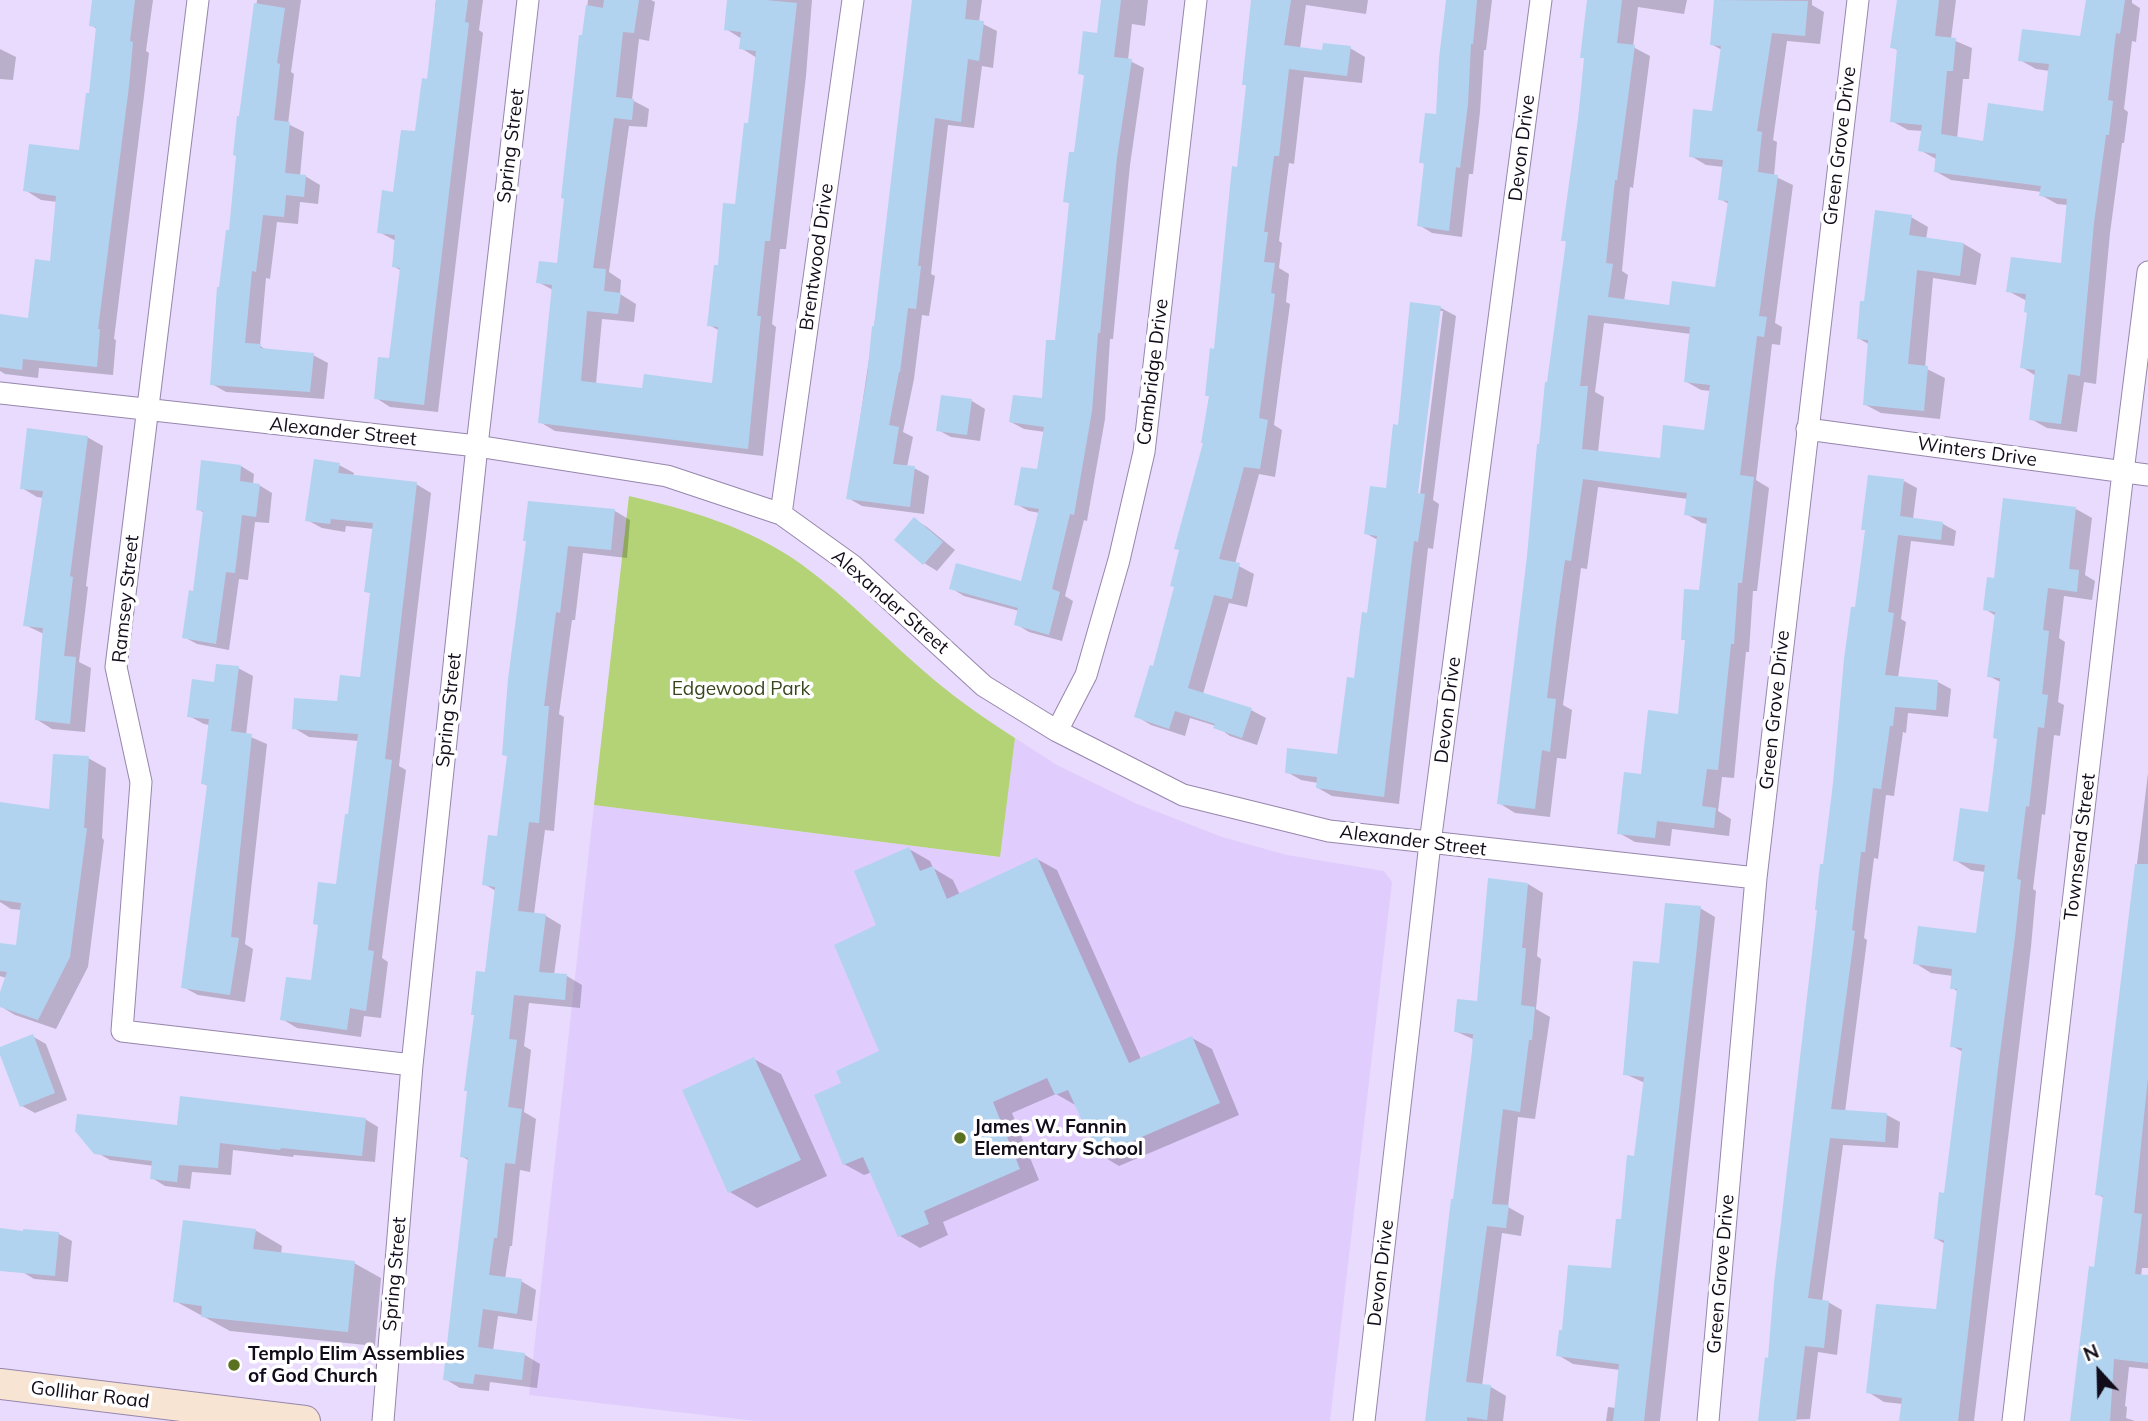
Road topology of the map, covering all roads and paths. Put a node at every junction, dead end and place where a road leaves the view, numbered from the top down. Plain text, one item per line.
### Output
1 (198, 0) edge
2 (528, 0) edge
3 (853, 0) edge
4 (1196, 0) edge
5 (1541, 0) edge
6 (1858, 0) edge
7 (2148, 272) edge
8 (0, 393) edge
9 (148, 411) junction
10 (1807, 429) junction
11 (477, 446) junction
12 (2123, 472) junction
13 (2148, 475) edge
14 (781, 514) junction
15 (1057, 731) junction
16 (1430, 843) junction
17 (1756, 878) junction
18 (412, 1065) junction
19 (0, 1384) edge
20 (304, 1421) edge
21 (383, 1421) edge
22 (1364, 1421) edge
23 (1708, 1421) edge
24 (2013, 1421) edge

1 - 9 street, Ramsey Street
2 - 11 street, Spring Street
3 - 14 street, Brentwood Drive
4 - 15 street, Cambridge Drive
5 - 16 street, Devon Drive
6 - 10 street, Green Grove Drive
7 - 12 street, Townsend Street
8 - 9 street, Alexander Street
9 - 11 street, Alexander Street
9 - 18 street, Ramsey Street
10 - 12 street, Winters Drive
10 - 17 street, Green Grove Drive
11 - 14 street, Alexander Street
11 - 18 street, Spring Street
12 - 13 street, Winters Drive
12 - 24 street, Townsend Street
14 - 15 street, Alexander Street
15 - 16 street, Alexander Street
16 - 17 street, Alexander Street
16 - 22 street, Devon Drive
17 - 23 street, Green Grove Drive
18 - 21 street, Spring Street
19 - 20 main road, Gollihar Road

